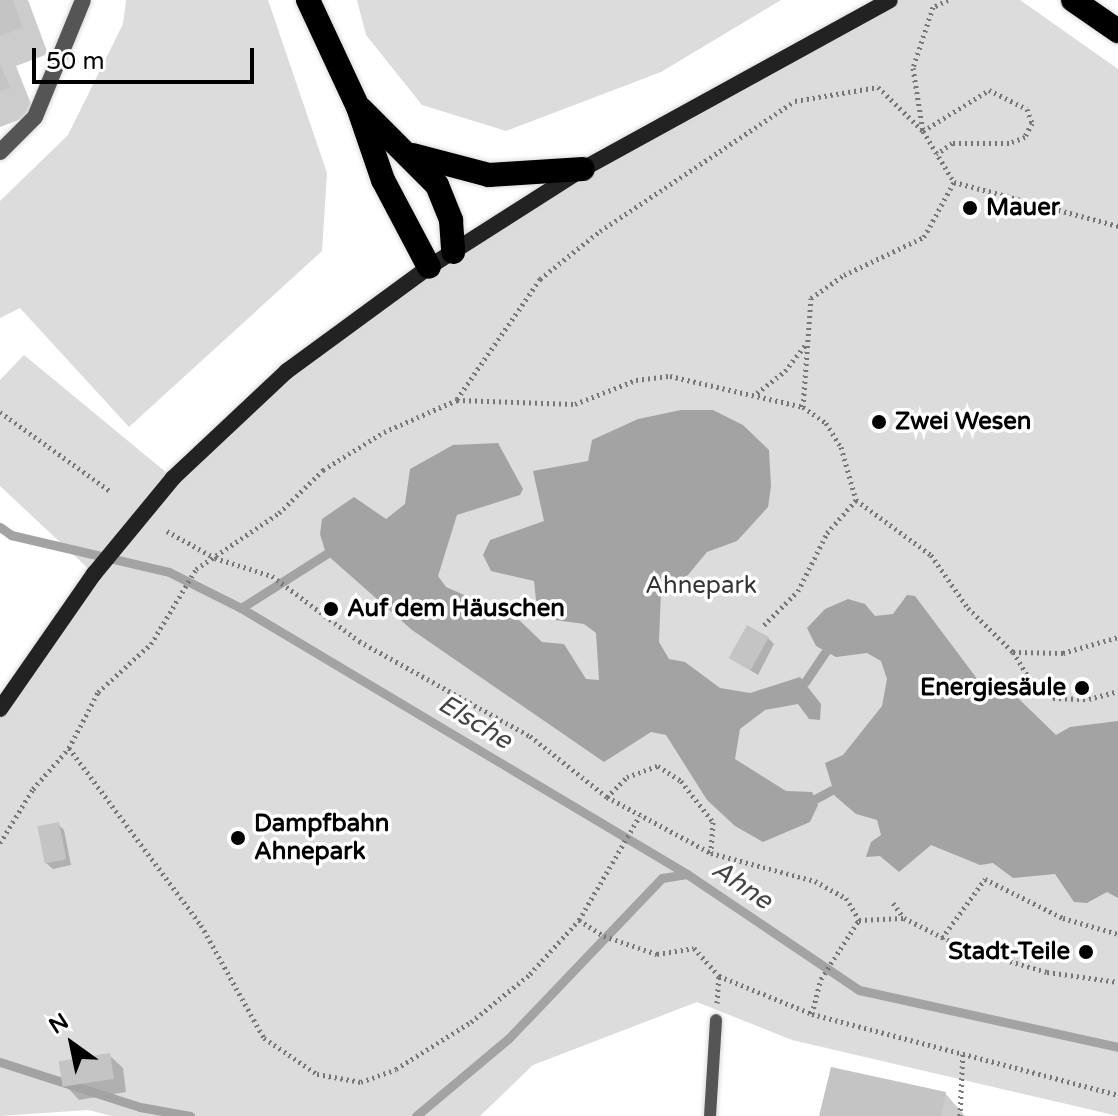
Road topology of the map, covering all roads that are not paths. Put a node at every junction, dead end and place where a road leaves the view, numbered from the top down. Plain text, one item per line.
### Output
1 (308, 0) edge
2 (890, 0) edge
3 (1073, 0) edge
4 (82, 3) edge
5 (1118, 31) edge
6 (358, 107) junction
7 (0, 152) edge
8 (409, 153) junction
9 (583, 169) junction
10 (453, 252) junction
11 (429, 267) junction
12 (0, 709) edge
13 (716, 1020) dead end
14 (710, 1116) edge

1 - 6 highway
2 - 9 main road
3 - 5 highway
4 - 7 street
6 - 8 highway
6 - 11 highway
8 - 9 highway
8 - 10 highway
9 - 10 main road
10 - 11 main road
11 - 12 main road, bridge
13 - 14 lane

